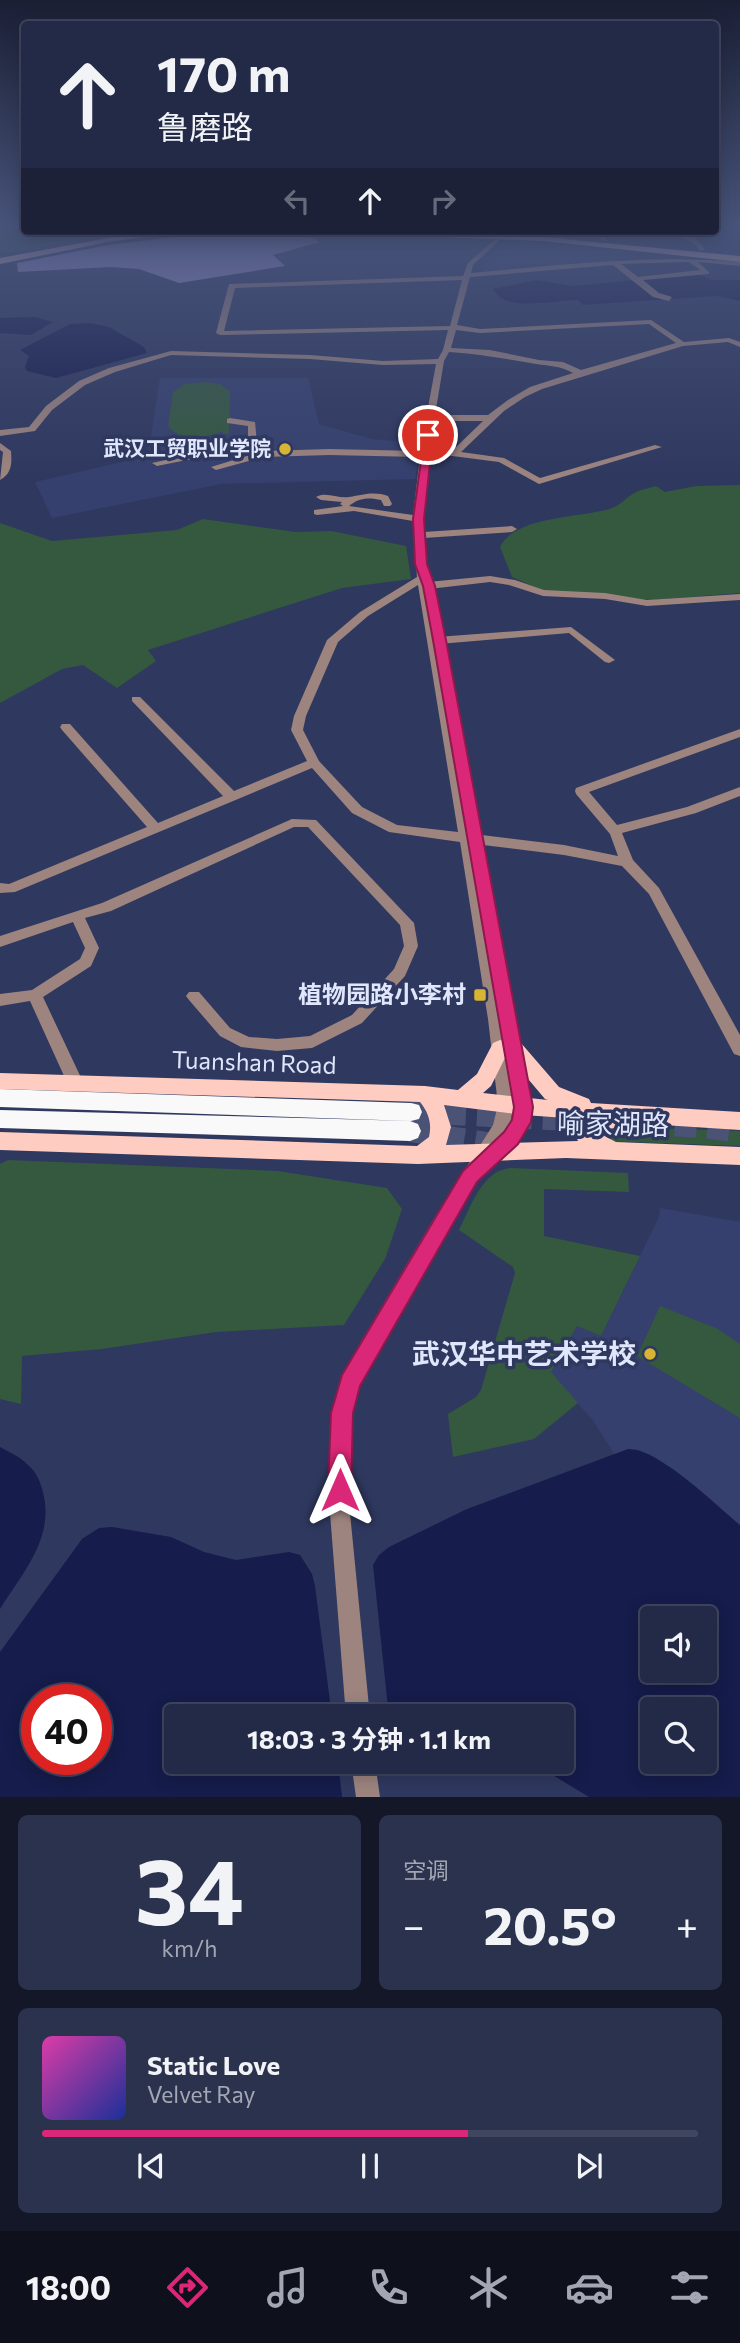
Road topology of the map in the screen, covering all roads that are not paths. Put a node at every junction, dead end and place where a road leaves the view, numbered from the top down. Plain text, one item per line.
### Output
1 (226, 310) edge
2 (458, 310) edge
3 (453, 328) junction
4 (740, 338) edge
5 (729, 340) junction
6 (682, 344) junction
7 (740, 345) edge
8 (447, 350) junction
9 (440, 361) junction
10 (580, 373) junction
11 (249, 410) dead end
12 (431, 418) junction
13 (492, 418) junction
14 (230, 421) dead end
15 (252, 424) junction
16 (0, 433) edge
17 (253, 444) junction
18 (0, 446) edge
19 (658, 447) dead end
20 (425, 452) junction
21 (455, 453) junction
22 (263, 454) junction
23 (157, 463) dead end
24 (216, 467) dead end
25 (0, 477) edge
26 (321, 497) dead end
27 (346, 504) junction
28 (388, 508) junction
29 (317, 512) dead end
30 (418, 519) junction
31 (512, 529) dead end
32 (419, 535) junction
33 (424, 578) junction
34 (740, 597) edge
35 (435, 641) junction
36 (609, 660) dead end
37 (136, 699) dead end
38 (66, 727) dead end
39 (740, 733) edge
40 (314, 763) junction
41 (740, 792) edge
42 (232, 797) junction
43 (155, 828) junction
44 (613, 831) junction
45 (470, 837) junction
46 (626, 862) junction
47 (0, 888) edge
48 (77, 915) junction
49 (0, 942) edge
50 (35, 995) junction
51 (194, 996) dead end
52 (0, 1000) edge
53 (507, 1048) junction
54 (740, 1050) edge
55 (0, 1081) edge
56 (76, 1084) junction
57 (0, 1098) edge
58 (462, 1099) junction
59 (515, 1106) junction
60 (415, 1112) junction
61 (641, 1117) junction
62 (0, 1119) edge
63 (740, 1121) edge
64 (0, 1141) edge
65 (618, 1151) junction
66 (491, 1152) junction
67 (418, 1155) junction
68 (740, 1156) edge
69 (357, 1704) edge
70 (365, 1774) edge
71 (368, 1797) edge

1 - 3 street
2 - 3 street
3 - 6 street
3 - 8 street
4 - 5 street
5 - 6 street
5 - 7 street
6 - 10 street
8 - 9 street
8 - 10 street
9 - 12 street
9 - 16 street
10 - 13 street
11 - 15 street
12 - 13 street
12 - 20 street
13 - 21 street
14 - 15 street
15 - 17 street
17 - 22 street
17 - 23 street
18 - 25 street
19 - 21 street
20 - 21 street
20 - 22 street
20 - 30 street
22 - 24 street
26 - 27 street
27 - 28 street
27 - 28 street
27 - 29 street
28 - 30 street
30 - 32 street
31 - 32 street
32 - 33 street
33 - 34 street
33 - 35 street
33 - 40 street
35 - 36 street
35 - 45 street
37 - 42 street
38 - 43 street
39 - 44 street
40 - 42 street
40 - 45 street
41 - 44 street
42 - 43 street
43 - 47 street
44 - 46 street
45 - 46 street
45 - 53 street
46 - 54 street
48 - 49 street
48 - 50 street
48 - 51 street
50 - 52 street
50 - 56 street
53 - 58 main road
53 - 59 street
53 - 61 main road
55 - 56 main road, Tuanshan Road
56 - 60 main road, Tuanshan Road
57 - 60 highway, Tuanshan Road
58 - 59 main road, Tuanshan Road
58 - 60 main road, Tuanshan Road
59 - 61 main road, 喻家湖路
59 - 66 street
60 - 62 highway, Tuanshan Road
60 - 67 main road
61 - 63 main road, 喻家湖路
61 - 65 main road
64 - 67 main road
65 - 66 main road, 喻家湖路
65 - 68 main road, 喻家湖路
66 - 67 main road
66 - 69 street
70 - 71 street

